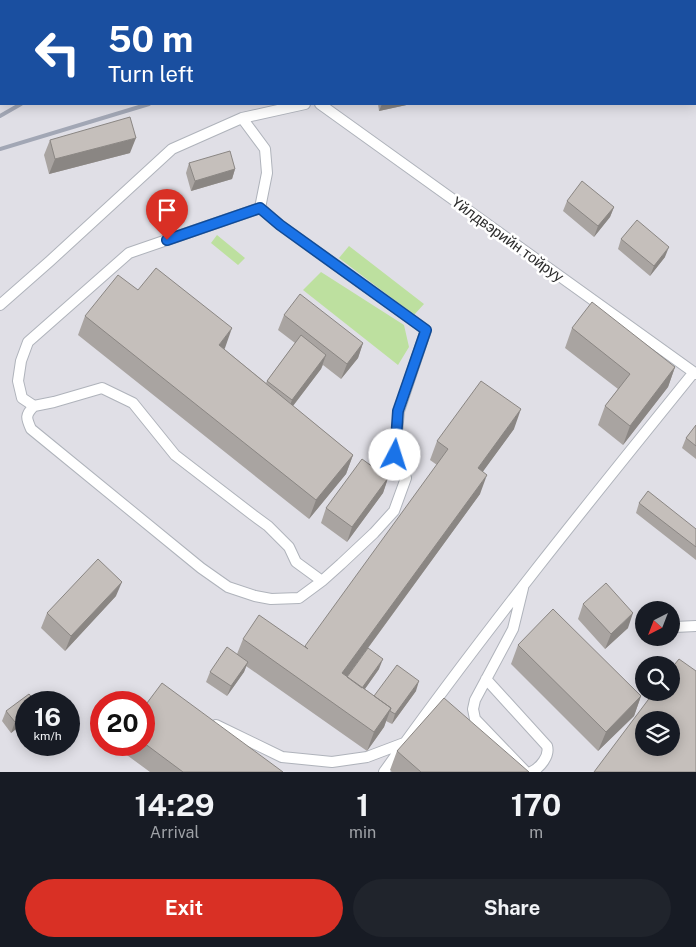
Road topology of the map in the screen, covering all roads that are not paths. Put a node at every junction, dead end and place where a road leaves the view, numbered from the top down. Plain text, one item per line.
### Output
1 (300, 105) edge
2 (321, 105) edge
3 (242, 118) junction
4 (260, 208) junction
5 (0, 305) edge
6 (695, 373) edge
7 (34, 406) junction
8 (322, 580) junction
9 (524, 584) junction
10 (696, 626) edge
11 (680, 627) edge
12 (486, 679) junction
13 (203, 719) edge
14 (404, 743) junction
15 (384, 772) edge
16 (526, 772) edge
17 (531, 772) edge

1 - 3 lane
2 - 6 lane, Үйлдвэрийн тойруу
3 - 4 lane
3 - 5 lane
4 - 7 lane
4 - 8 lane
6 - 9 lane
7 - 8 lane
7 - 8 lane
9 - 12 lane
9 - 14 lane
10 - 11 lane
12 - 16 lane
12 - 17 lane
13 - 14 lane
14 - 15 lane

